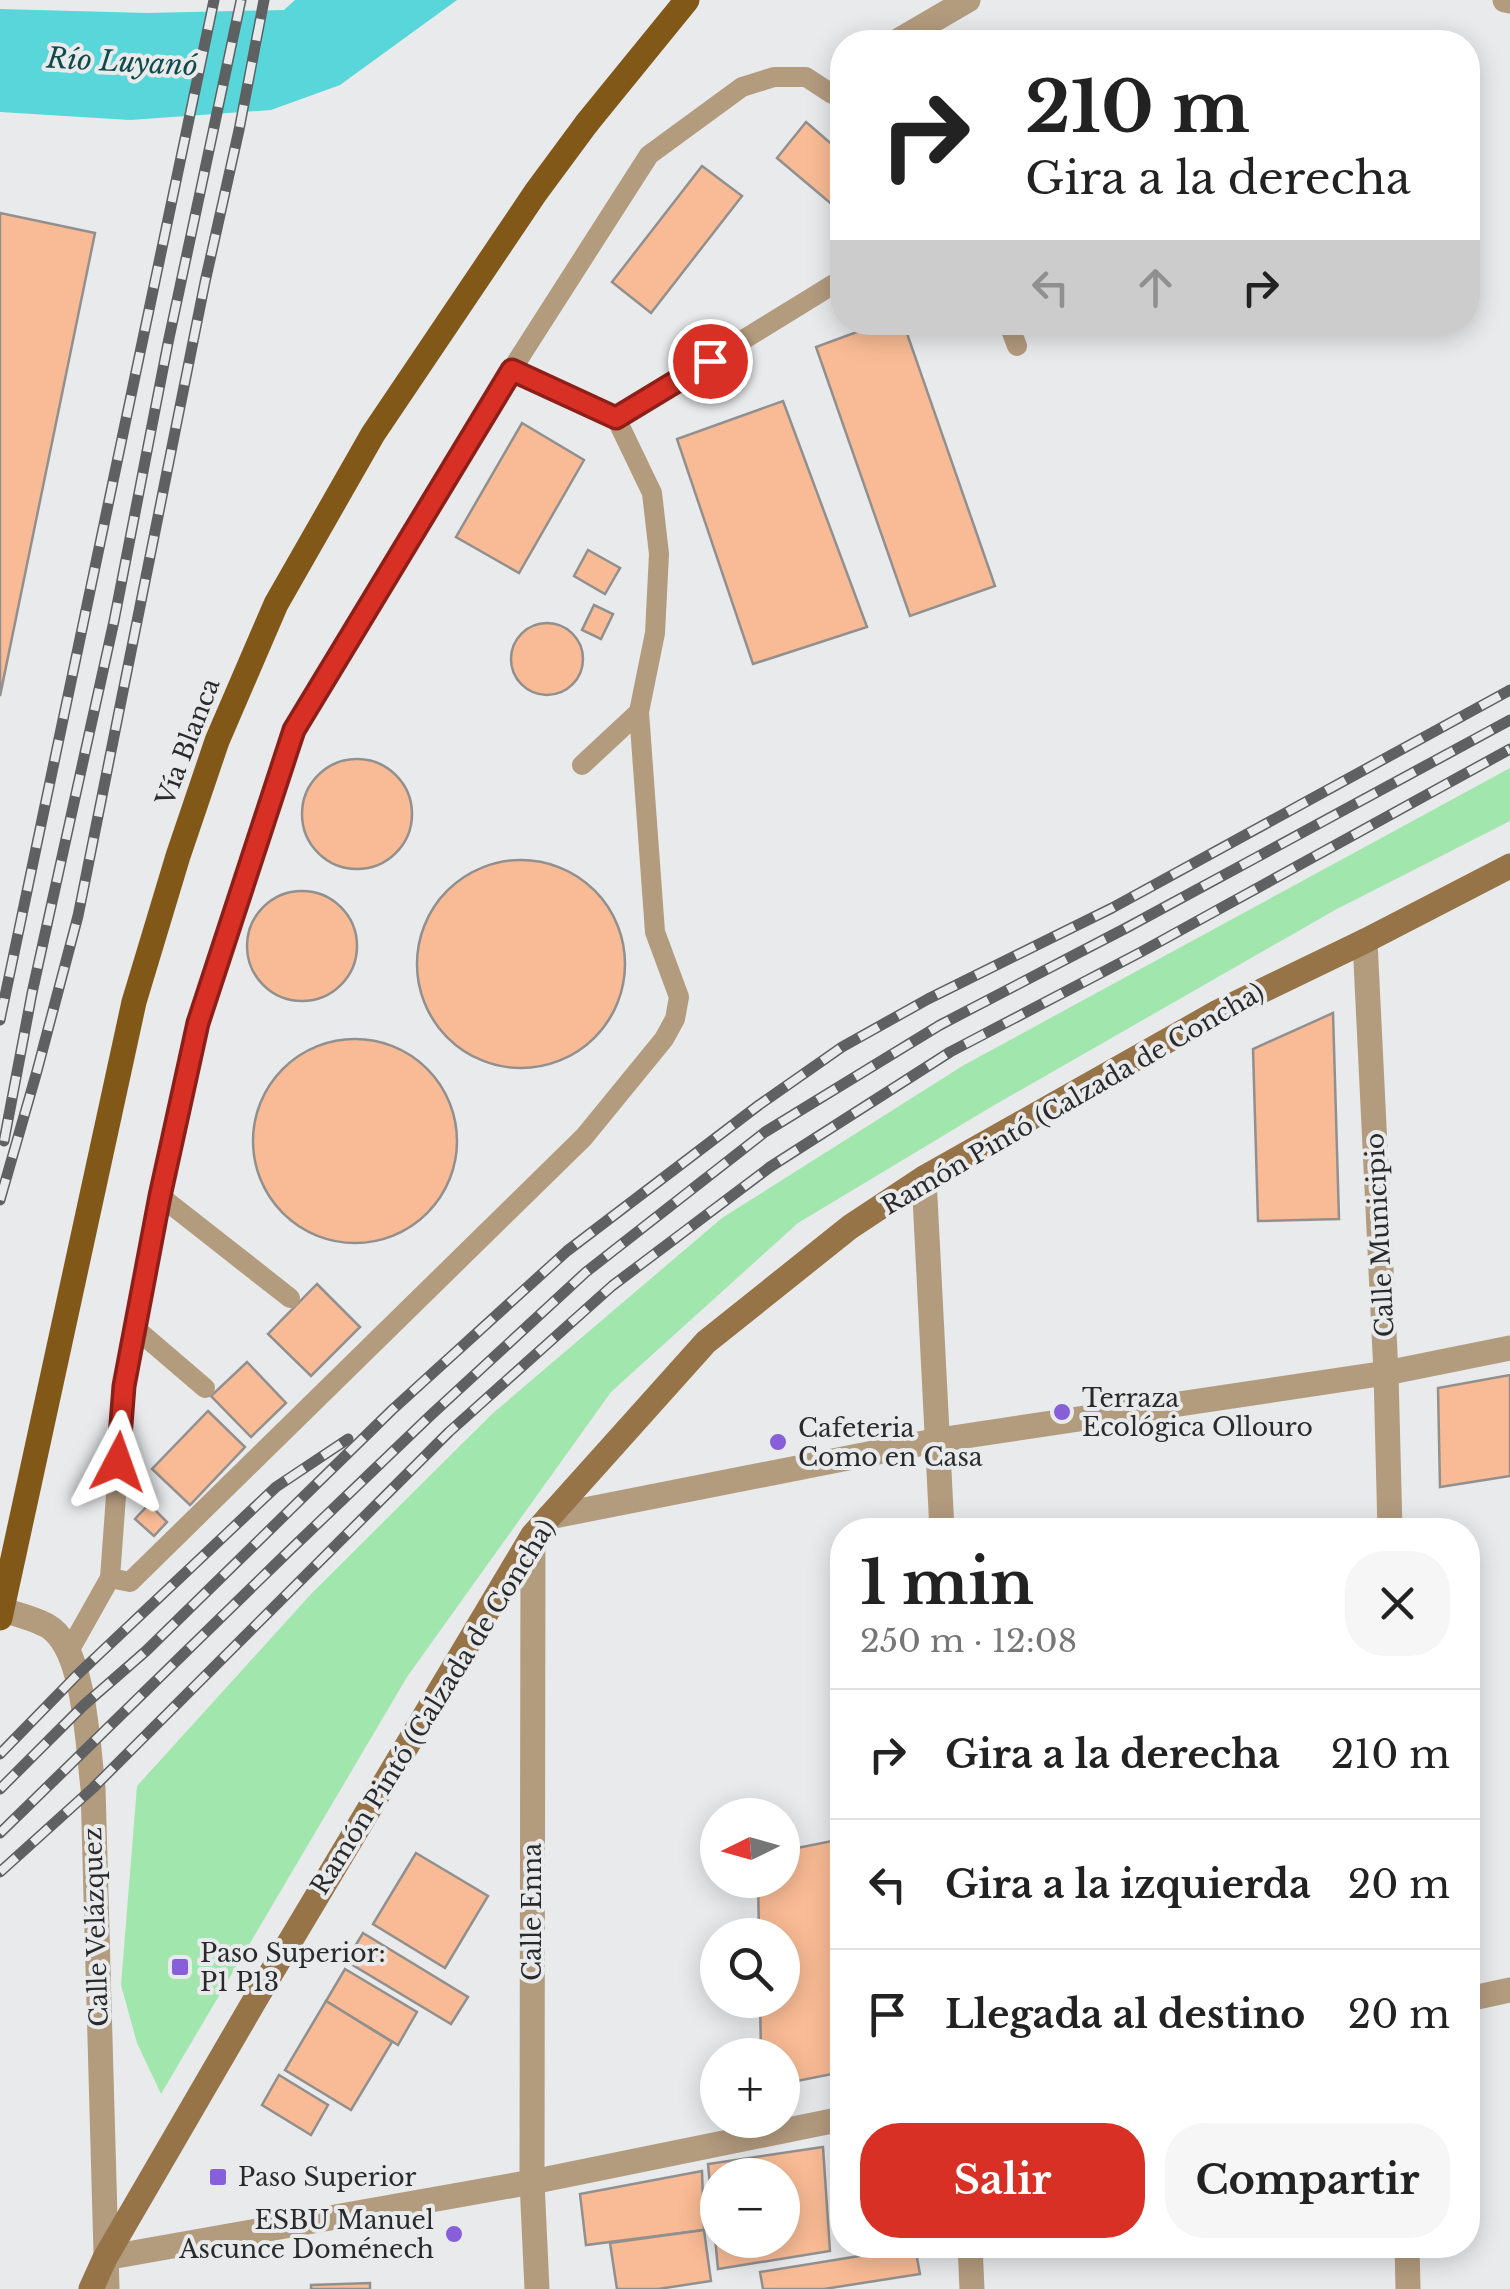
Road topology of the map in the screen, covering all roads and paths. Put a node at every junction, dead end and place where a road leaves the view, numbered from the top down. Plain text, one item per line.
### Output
1 (687, 0) edge
2 (968, 0) edge
3 (918, 30) edge
4 (830, 88) edge
5 (830, 286) edge
6 (1012, 335) edge
7 (1016, 346) dead end
8 (512, 370) junction
9 (616, 418) junction
10 (640, 712) junction
11 (582, 766) dead end
12 (1510, 866) edge
13 (1365, 941) junction
14 (924, 1178) junction
15 (160, 1196) junction
16 (290, 1298) dead end
17 (135, 1328) junction
18 (1510, 1348) edge
19 (1386, 1374) junction
20 (205, 1388) dead end
21 (939, 1440) junction
22 (942, 1518) edge
23 (1390, 1518) edge
24 (541, 1526) junction
25 (110, 1578) junction
26 (0, 1609) edge
27 (0, 1618) edge
28 (70, 1651) junction
29 (1510, 1990) edge
30 (1480, 1996) edge
31 (830, 2120) edge
32 (532, 2182) junction
33 (105, 2258) junction
34 (971, 2258) edge
35 (1407, 2258) edge
36 (91, 2289) edge
37 (107, 2289) edge
38 (537, 2289) edge
39 (972, 2289) edge
40 (1408, 2289) edge

1 - 27 main road, Vía Blanca, bridge
2 - 3 street
4 - 8 lane
5 - 9 lane
6 - 7 lane
8 - 9 lane
8 - 15 lane
9 - 10 lane
10 - 11 lane
10 - 25 lane
12 - 13 main road, Ramón Pintó (Calzada de Concha)
13 - 14 main road, Ramón Pintó (Calzada de Concha)
13 - 19 street, Calle Municipio
14 - 21 street
14 - 24 main road, Ramón Pintó (Calzada de Concha)
15 - 16 lane
15 - 17 lane
17 - 20 lane
17 - 25 lane
18 - 19 street
19 - 21 street
19 - 23 street, Calle Municipio
21 - 22 street
21 - 24 street
24 - 32 street, Calle Enna
24 - 33 main road, Ramón Pintó (Calzada de Concha)
25 - 28 lane
26 - 28 street
28 - 33 street, Calle Velázquez
29 - 30 street
31 - 32 street
32 - 33 street
32 - 38 street, Calle Enna
33 - 36 main road, Ramón Pintó (Calzada de Concha)
33 - 37 street, Calle Velázquez
34 - 39 street
35 - 40 street

